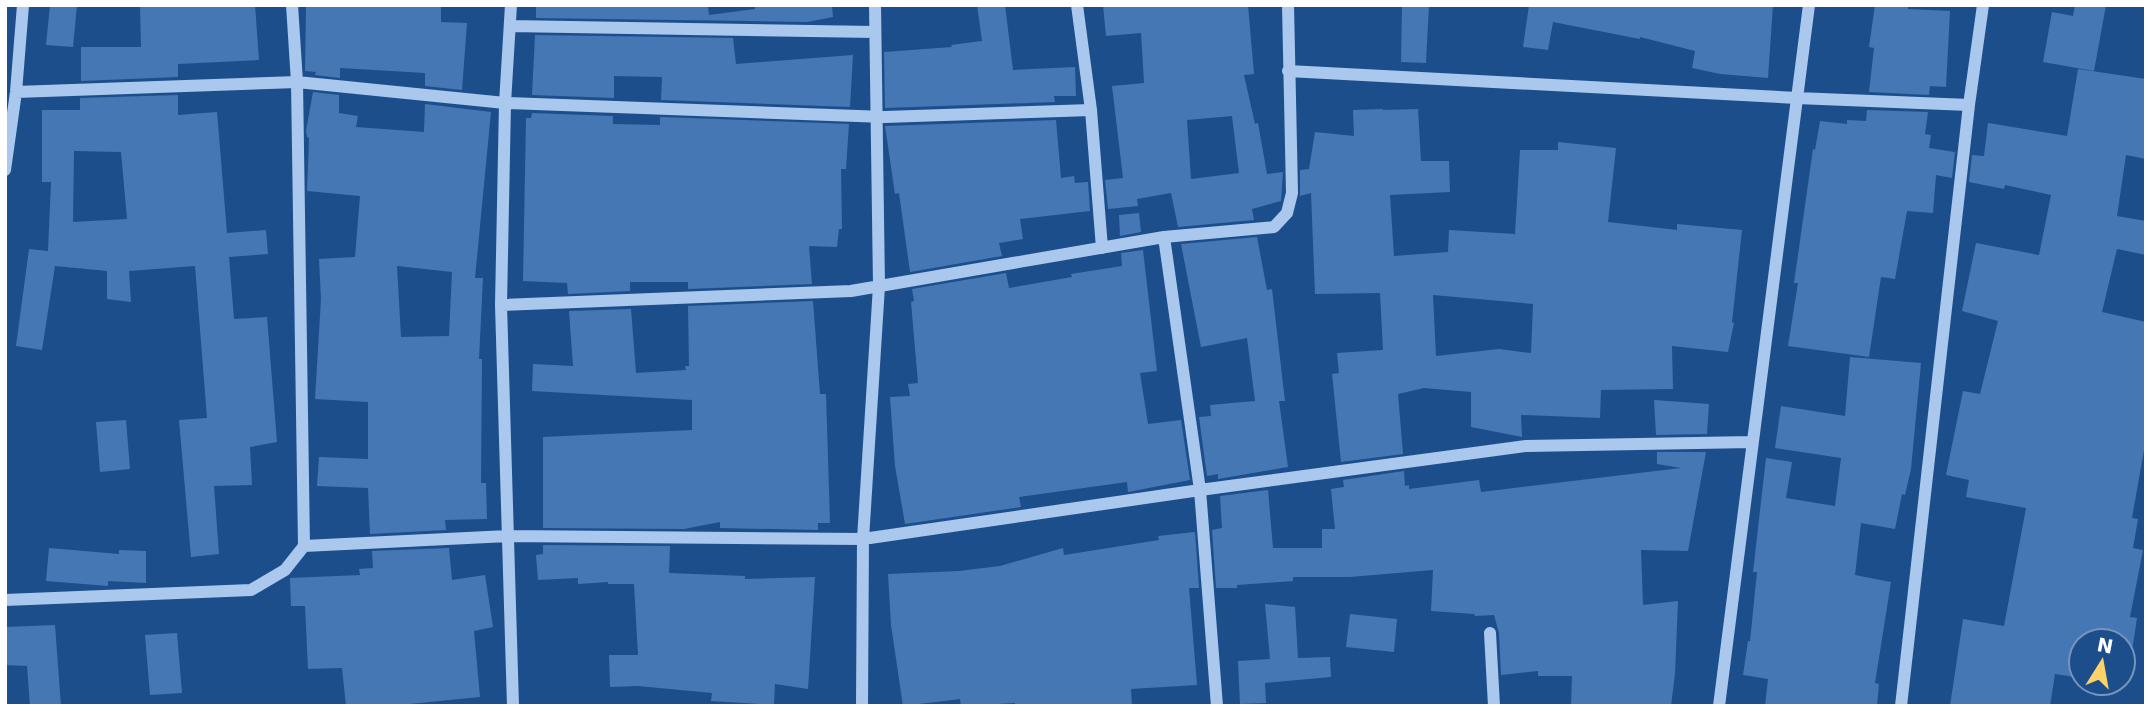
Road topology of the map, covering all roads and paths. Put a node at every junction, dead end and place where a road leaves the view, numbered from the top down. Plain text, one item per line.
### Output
1 (23, 5) edge
2 (292, 5) edge
3 (511, 5) edge
4 (875, 5) edge
5 (1077, 5) edge
6 (1288, 5) edge
7 (1809, 5) edge
8 (1983, 5) edge
9 (510, 26) junction
10 (875, 32) junction
11 (1288, 71) junction
12 (297, 82) junction
13 (16, 92) junction
14 (1797, 98) junction
15 (505, 103) junction
16 (1969, 105) junction
17 (1091, 110) junction
18 (876, 116) junction
19 (5, 170) edge
20 (1164, 237) junction
21 (1102, 248) junction
22 (879, 286) junction
23 (501, 304) junction
24 (1752, 442) junction
25 (1200, 490) junction
26 (508, 536) junction
27 (863, 539) junction
28 (304, 546) junction
29 (5, 600) edge
30 (1490, 633) dead end
31 (513, 706) edge
32 (862, 706) edge
33 (1217, 706) edge
34 (1494, 706) edge
35 (1719, 706) edge
36 (1901, 706) edge

1 - 13 street
2 - 12 street
3 - 9 street
4 - 10 street
5 - 17 street
6 - 11 street
7 - 14 street
8 - 16 street
9 - 10 street
9 - 15 street
10 - 18 street
11 - 14 street
11 - 20 street
12 - 13 street
12 - 15 street
12 - 28 street
13 - 19 street
14 - 16 street
14 - 24 street
15 - 18 street
15 - 23 street
16 - 36 street
17 - 18 street
17 - 21 street
18 - 22 street
20 - 21 street
20 - 25 street
21 - 22 street
22 - 23 street
22 - 27 street
23 - 26 street
24 - 25 street
24 - 35 street
25 - 27 street
25 - 33 street
26 - 27 street
26 - 28 street
26 - 31 street
27 - 32 street
28 - 29 street
30 - 34 street

